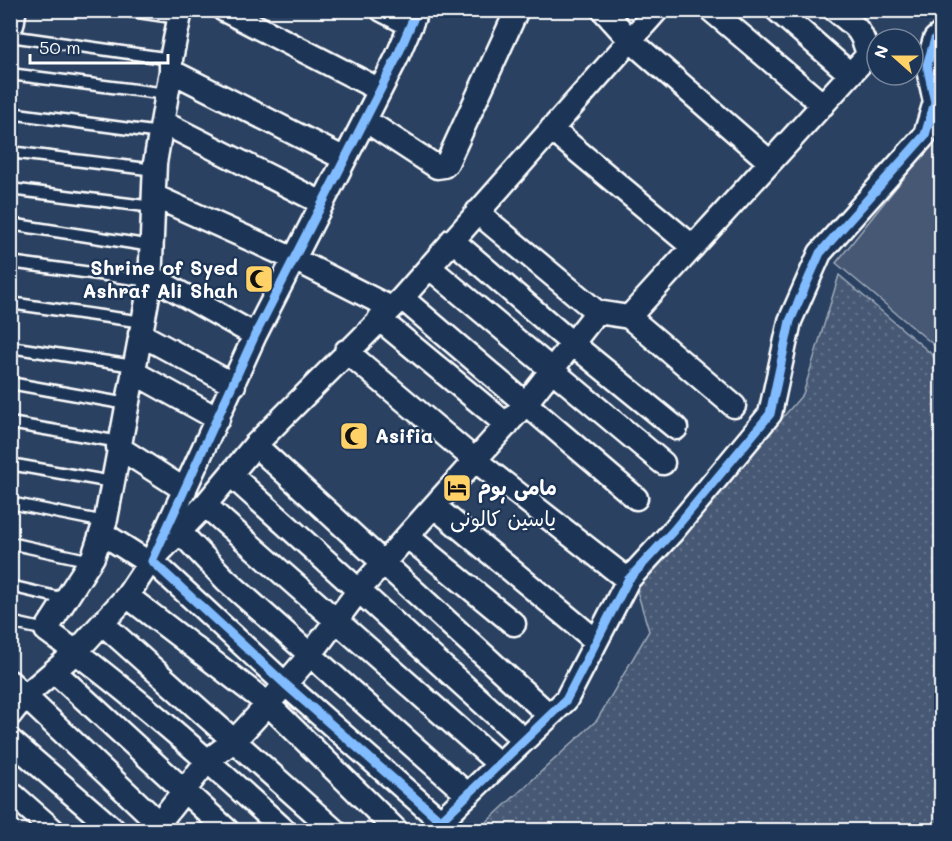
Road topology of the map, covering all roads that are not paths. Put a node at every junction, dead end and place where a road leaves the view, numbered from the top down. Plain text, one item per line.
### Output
1 (12, 10) edge
2 (124, 10) edge
3 (224, 10) edge
4 (382, 10) edge
5 (517, 10) edge
6 (603, 10) edge
7 (657, 10) edge
8 (711, 10) edge
9 (777, 10) edge
10 (835, 10) edge
11 (180, 14) edge
12 (414, 18) edge
13 (10, 23) edge
14 (942, 33) edge
15 (10, 36) edge
16 (630, 40) junction
17 (865, 41) edge
18 (925, 58) edge
19 (865, 63) edge
20 (171, 65) junction
21 (10, 74) edge
22 (850, 74) junction
23 (925, 79) edge
24 (380, 90) junction
25 (167, 94) junction
26 (823, 105) junction
27 (10, 113) edge
28 (364, 120) junction
29 (161, 128) junction
30 (550, 129) junction
31 (10, 152) edge
32 (345, 159) junction
33 (770, 162) junction
34 (155, 170) junction
35 (10, 189) edge
36 (153, 202) junction
37 (322, 203) junction
38 (477, 212) junction
39 (10, 224) edge
40 (452, 240) junction
41 (152, 246) junction
42 (693, 247) junction
43 (294, 259) junction
44 (10, 262) edge
45 (429, 267) junction
46 (150, 279) junction
47 (10, 303) edge
48 (390, 308) junction
49 (597, 312) junction
50 (629, 317) junction
51 (141, 328) junction
52 (255, 335) junction
53 (574, 345) junction
54 (10, 347) edge
55 (346, 351) junction
56 (134, 369) junction
57 (552, 371) junction
58 (10, 383) edge
59 (234, 385) junction
60 (526, 403) junction
61 (127, 404) junction
62 (734, 406) dead end
63 (218, 419) junction
64 (10, 423) edge
65 (507, 425) junction
66 (676, 428) dead end
67 (119, 445) junction
68 (255, 445) junction
69 (476, 461) junction
70 (663, 463) dead end
71 (10, 464) edge
72 (231, 475) junction
73 (112, 482) junction
74 (185, 490) junction
75 (636, 498) dead end
76 (10, 503) edge
77 (205, 505) junction
78 (435, 507) junction
79 (104, 527) junction
80 (180, 532) junction
81 (408, 537) junction
82 (10, 543) edge
83 (91, 561) junction
84 (151, 562) junction
85 (384, 564) junction
86 (628, 580) junction
87 (10, 586) edge
88 (359, 590) junction
89 (127, 596) junction
90 (65, 599) junction
91 (335, 620) junction
92 (10, 622) edge
93 (102, 623) junction
94 (514, 624) dead end
95 (46, 630) junction
96 (595, 640) junction
97 (76, 652) junction
98 (311, 654) junction
99 (54, 671) junction
100 (285, 684) junction
101 (14, 703) edge
102 (268, 704) junction
103 (549, 716) junction
104 (10, 740) edge
105 (235, 740) junction
106 (524, 740) junction
107 (208, 760) junction
108 (499, 764) junction
109 (184, 791) junction
110 (10, 792) edge
111 (468, 795) junction
112 (436, 826) edge
113 (157, 828) edge
114 (53, 831) edge
115 (114, 831) edge
116 (227, 831) edge
117 (284, 831) edge
118 (334, 831) edge
119 (396, 831) edge

1 - 13 street
2 - 11 lane
3 - 24 street
4 - 12 street
5 - 28 street
6 - 16 street
7 - 16 street
8 - 26 street
9 - 22 street
10 - 17 street
11 - 20 street
12 - 24 street
14 - 18 street
15 - 20 lane
16 - 30 street
16 - 33 street
19 - 22 street
20 - 25 street
20 - 32 street
21 - 25 lane
22 - 26 street
23 - 86 street
24 - 28 street
25 - 29 street
26 - 33 street
27 - 29 lane
28 - 32 street
29 - 34 street
29 - 37 street
30 - 38 street
30 - 42 street
31 - 34 lane
32 - 37 street
33 - 42 street
34 - 36 street
35 - 36 lane
36 - 41 street
36 - 43 street
37 - 43 street
38 - 40 street
38 - 49 street
39 - 41 lane
40 - 45 street
40 - 53 street
41 - 46 street
42 - 50 street
43 - 48 street
43 - 52 street
44 - 46 lane
45 - 48 street
45 - 57 street
46 - 51 street
46 - 52 street
47 - 51 lane
48 - 55 street
48 - 60 street
48 - 65 street
49 - 50 street
49 - 53 street
50 - 62 street
51 - 56 street
51 - 59 street
52 - 59 street
53 - 57 street
53 - 66 street
54 - 56 lane
55 - 68 street
55 - 69 street
56 - 61 street
56 - 63 street
57 - 60 street
57 - 70 street
58 - 61 lane
59 - 63 street
60 - 65 street
60 - 75 street
61 - 67 street
63 - 74 street
64 - 67 lane
65 - 69 street
67 - 73 street
67 - 74 street
68 - 72 street
68 - 85 street
69 - 78 street
69 - 86 street
71 - 73 lane
72 - 77 street
72 - 88 street
73 - 79 street
74 - 84 street
76 - 79 lane
77 - 80 street
77 - 91 street
78 - 81 street
78 - 96 street
79 - 83 street
79 - 84 street
80 - 84 street
80 - 98 street
81 - 85 street
81 - 94 street
82 - 83 lane
83 - 90 street
84 - 89 street
84 - 100 street
85 - 88 street
85 - 103 street
86 - 96 street
87 - 90 lane
88 - 91 street
88 - 106 street
89 - 93 street
89 - 102 street
90 - 95 street
91 - 98 street
91 - 108 street
92 - 95 lane
93 - 97 street
93 - 105 street
95 - 97 street
96 - 103 street
97 - 99 street
97 - 107 street
98 - 100 street
98 - 111 street
99 - 101 street
99 - 109 street
100 - 102 street
100 - 112 street
101 - 113 street
102 - 105 street
102 - 119 street
103 - 106 street
104 - 115 street
105 - 107 street
105 - 118 street
106 - 108 street
107 - 109 street
107 - 117 street
108 - 111 street
109 - 113 street
109 - 116 street
110 - 114 street
111 - 112 street

